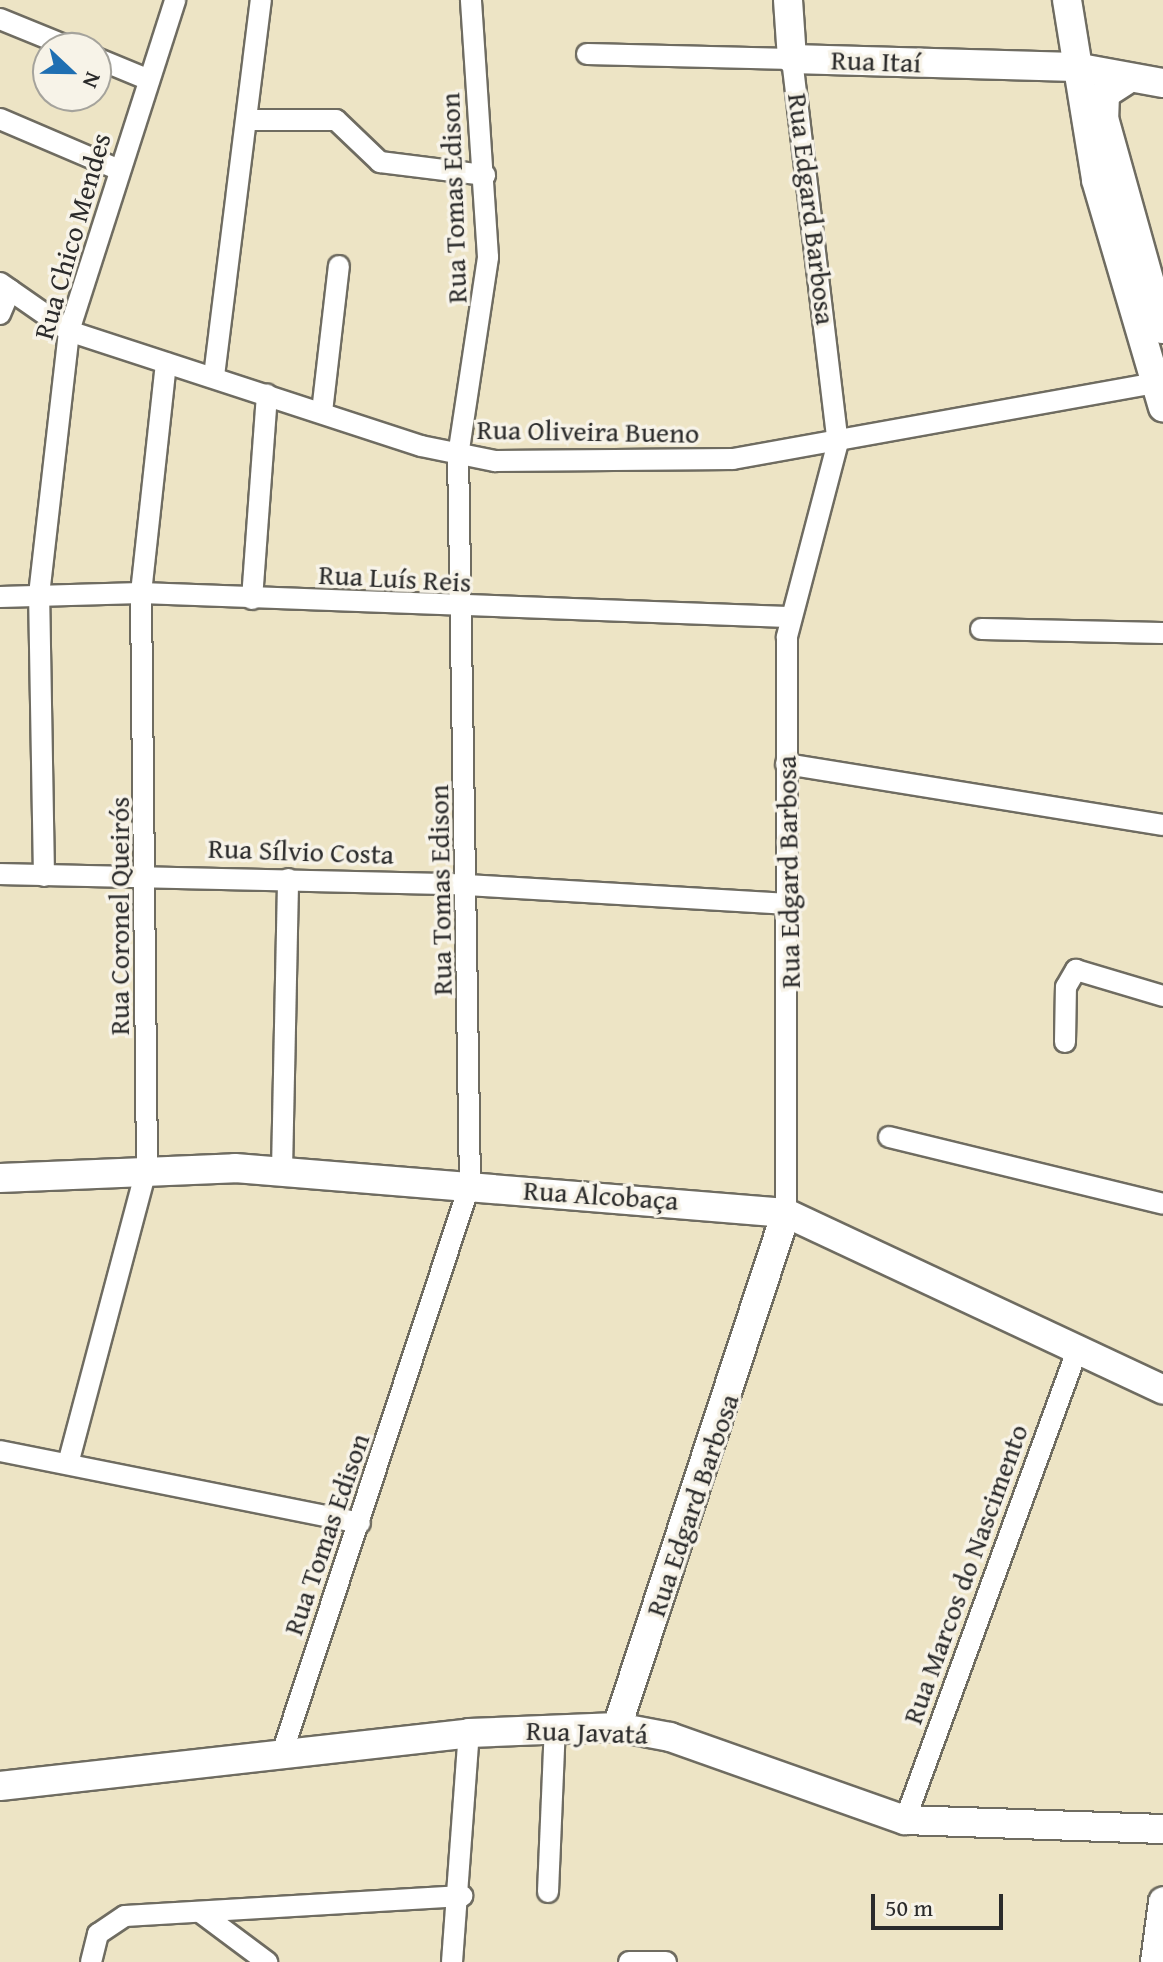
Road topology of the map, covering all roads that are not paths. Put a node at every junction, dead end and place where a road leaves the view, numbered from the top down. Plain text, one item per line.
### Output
1 (175, 0) edge
2 (261, 0) edge
3 (471, 0) edge
4 (788, 0) edge
5 (1067, 0) edge
6 (0, 19) edge
7 (32, 32) edge
8 (587, 54) dead end
9 (792, 59) junction
10 (112, 65) edge
11 (1075, 67) junction
12 (147, 79) junction
13 (1125, 81) junction
14 (1163, 83) edge
15 (0, 119) edge
16 (251, 120) junction
17 (117, 169) junction
18 (485, 175) junction
19 (339, 266) dead end
20 (5, 287) edge
21 (0, 314) edge
22 (1163, 329) edge
23 (69, 331) junction
24 (166, 363) junction
25 (214, 376) junction
26 (267, 395) junction
27 (1159, 395) edge
28 (322, 412) junction
29 (838, 442) junction
30 (458, 456) junction
31 (141, 593) junction
32 (39, 595) junction
33 (0, 597) edge
34 (252, 599) junction
35 (465, 609) junction
36 (788, 617) junction
37 (981, 629) dead end
38 (1163, 633) edge
39 (786, 764) junction
40 (1163, 825) edge
41 (0, 874) edge
42 (149, 874) junction
43 (44, 876) junction
44 (288, 879) junction
45 (468, 885) junction
46 (791, 904) junction
47 (1163, 996) edge
48 (1065, 1042) dead end
49 (889, 1137) dead end
50 (147, 1167) junction
51 (282, 1170) junction
52 (0, 1178) edge
53 (470, 1184) junction
54 (1163, 1204) edge
55 (786, 1213) junction
56 (1078, 1348) junction
57 (1163, 1390) edge
58 (0, 1451) edge
59 (69, 1460) junction
60 (360, 1523) junction
61 (555, 1726) junction
62 (617, 1727) junction
63 (469, 1733) junction
64 (282, 1753) junction
65 (0, 1786) edge
66 (905, 1820) junction
67 (1163, 1829) edge
68 (548, 1892) dead end
69 (462, 1896) junction
70 (1163, 1902) edge
71 (200, 1912) junction
72 (661, 1961) edge
73 (91, 1962) edge
74 (267, 1962) edge
75 (452, 1962) edge
76 (629, 1962) edge
77 (1155, 1962) edge

1 - 12 street, Rua Chico Mendes
2 - 16 street
3 - 18 street, Rua Tomas Edison
4 - 9 main road, Rua Edgard Barbosa
5 - 11 main road
6 - 7 street
8 - 9 street, Rua Itaí
9 - 11 main road, Rua Itaí
9 - 29 street, Rua Edgard Barbosa
10 - 12 street
11 - 13 main road, Rua Itaí
11 - 27 main road
12 - 17 street, Rua Chico Mendes
13 - 14 main road, Rua Itaí
13 - 22 main road
15 - 17 street
16 - 18 street
16 - 25 street
17 - 23 street, Rua Chico Mendes
18 - 30 street, Rua Tomas Edison
19 - 28 street
20 - 21 street
20 - 23 street, Rua Oliveira Bueno
23 - 24 street, Rua Oliveira Bueno
23 - 32 street, Rua Chico Mendes
24 - 25 street, Rua Oliveira Bueno
24 - 31 street, Rua Coronel Queirós
25 - 26 street, Rua Oliveira Bueno
26 - 28 street, Rua Oliveira Bueno
26 - 34 street
27 - 29 street, Rua Oliveira Bueno
28 - 30 street, Rua Oliveira Bueno
29 - 30 street, Rua Oliveira Bueno
29 - 36 street, Rua Edgard Barbosa
30 - 35 street, Rua Tomas Edison
31 - 32 street, Rua Luís Reis
31 - 34 street, Rua Luís Reis
31 - 42 street, Rua Coronel Queirós
32 - 33 street, Rua Luís Reis
32 - 43 street, Rua Chico Mendes
34 - 35 street, Rua Luís Reis
35 - 36 street, Rua Luís Reis
35 - 45 street, Rua Tomas Edison
36 - 39 street, Rua Edgard Barbosa
37 - 38 street
39 - 40 street
39 - 46 street, Rua Edgard Barbosa
41 - 43 street, Rua Sílvio Costa
42 - 43 street, Rua Sílvio Costa
42 - 44 street, Rua Sílvio Costa
42 - 50 street, Rua Coronel Queirós
44 - 45 street, Rua Sílvio Costa
44 - 51 street
45 - 46 street, Rua Sílvio Costa
45 - 53 street, Rua Tomas Edison
46 - 55 street, Rua Edgard Barbosa
47 - 48 street
49 - 54 street
50 - 51 main road, Rua Alcobaça
50 - 52 main road, Rua Alcobaça
50 - 59 street, Rua Coronel Queirós
51 - 53 main road, Rua Alcobaça
53 - 55 main road, Rua Alcobaça
53 - 60 street, Rua Tomas Edison
55 - 56 main road, Rua Alcobaça
55 - 62 main road, Rua Edgard Barbosa
56 - 57 main road, Rua Alcobaça
56 - 66 street, Rua Marcos do Nascimento
58 - 59 street
59 - 60 street
60 - 64 street, Rua Tomas Edison
61 - 62 main road, Rua Javatá
61 - 63 main road, Rua Javatá
61 - 68 street
62 - 66 main road, Rua Javatá
63 - 64 main road, Rua Javatá
63 - 69 street
64 - 65 main road, Rua Javatá
66 - 67 main road, Rua Javatá
69 - 71 street
69 - 75 street
70 - 77 main road
71 - 73 street
71 - 74 street
72 - 76 street

